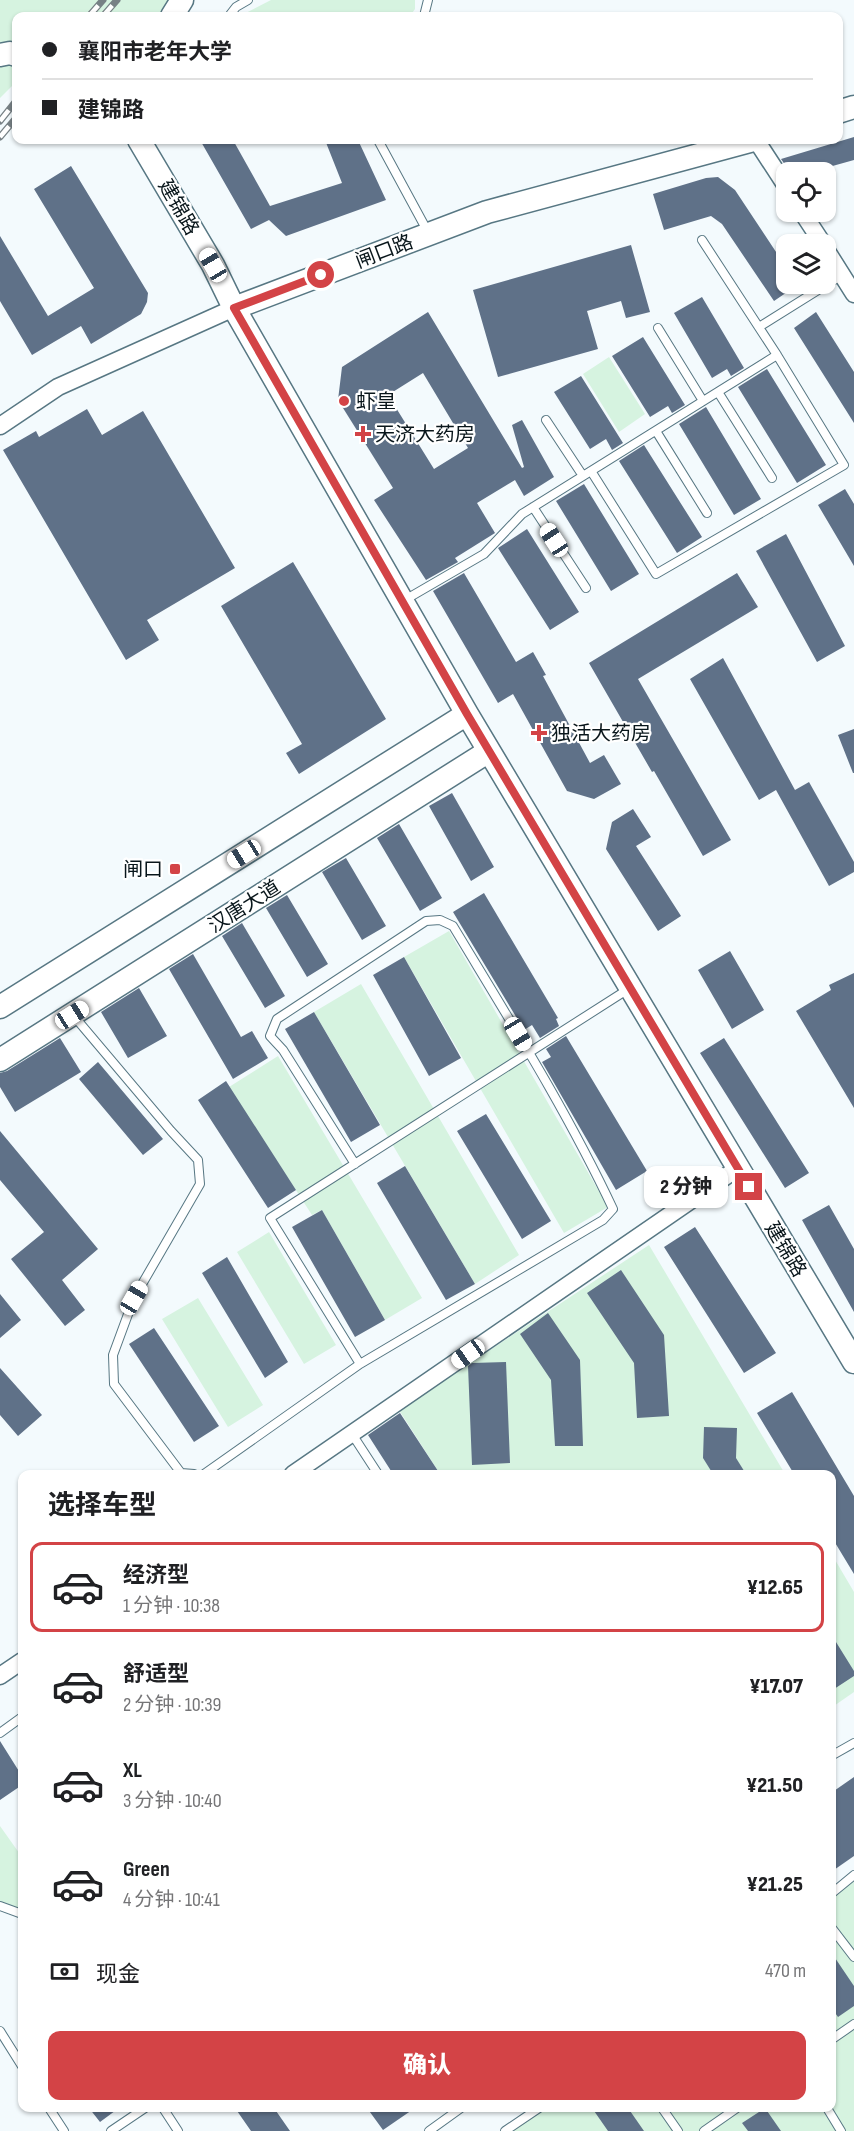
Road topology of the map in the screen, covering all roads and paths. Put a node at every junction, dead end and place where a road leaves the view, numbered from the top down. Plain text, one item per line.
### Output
1 (248, 0) edge
2 (232, 12) edge
3 (146, 144) edge
4 (380, 144) edge
5 (740, 144) edge
6 (758, 144) edge
7 (776, 171) edge
8 (429, 234) junction
9 (702, 240) dead end
10 (836, 265) edge
11 (842, 275) junction
12 (854, 294) edge
13 (234, 308) junction
14 (759, 327) junction
15 (658, 328) dead end
16 (777, 355) junction
17 (718, 392) junction
18 (703, 401) junction
19 (546, 420) dead end
20 (0, 426) edge
21 (656, 430) junction
22 (591, 471) junction
23 (583, 476) junction
24 (772, 478) dead end
25 (533, 507) junction
26 (707, 513) dead end
27 (586, 588) dead end
28 (402, 602) junction
29 (467, 714) junction
30 (489, 751) junction
31 (630, 987) junction
32 (0, 1007) edge
33 (72, 1015) junction
34 (529, 1052) junction
35 (0, 1060) edge
36 (355, 1164) junction
37 (738, 1168) junction
38 (854, 1362) edge
39 (360, 1364) junction
40 (352, 1434) junction
41 (178, 1470) edge
42 (210, 1470) edge
43 (299, 1470) edge
44 (375, 1470) edge
45 (18, 1664) edge
46 (0, 1676) edge
47 (18, 1721) edge
48 (0, 1733) edge
49 (854, 1743) edge
50 (836, 1753) edge
51 (854, 1875) edge
52 (836, 1890) edge
53 (0, 1906) edge
54 (18, 1913) edge
55 (836, 1934) edge
56 (854, 1957) edge
57 (854, 2024) edge
58 (0, 2031) edge
59 (836, 2037) edge
60 (18, 2060) edge
61 (52, 2112) edge
62 (139, 2112) edge
63 (166, 2112) edge
64 (455, 2112) edge
65 (533, 2112) edge
66 (665, 2112) edge
67 (730, 2112) edge
68 (829, 2112) edge
69 (64, 2131) edge
70 (111, 2131) edge
71 (178, 2131) edge
72 (429, 2131) edge
73 (505, 2131) edge
74 (678, 2131) edge
75 (704, 2131) edge
76 (841, 2131) edge

1 - 2 lane
3 - 13 street, 建锦路
4 - 8 lane
5 - 8 street, 闸口路
6 - 7 street
8 - 13 street, 闸口路
9 - 14 lane
10 - 11 street
11 - 12 street
11 - 14 lane
13 - 20 street, 闸口路
13 - 28 street, 建锦路
14 - 16 lane
15 - 18 lane
16 - 17 lane
16 - 22 lane
17 - 18 lane
17 - 24 lane
18 - 21 lane
19 - 23 lane
21 - 22 lane
21 - 26 lane
22 - 23 lane
23 - 25 lane
25 - 27 lane
25 - 28 lane
28 - 29 street, 建锦路
29 - 30 street, 建锦路
29 - 32 street
30 - 31 street, 建锦路
30 - 33 street, 汉唐大道
31 - 34 lane
31 - 37 street, 建锦路
33 - 35 street, 汉唐大道
33 - 41 lane
34 - 36 lane
34 - 36 lane
34 - 39 lane
36 - 39 lane
37 - 38 street, 建锦路
37 - 40 street
39 - 42 lane
40 - 43 street
40 - 44 lane
45 - 46 street
47 - 48 lane
49 - 50 lane
51 - 52 lane
53 - 54 lane
55 - 56 lane
57 - 59 lane
58 - 60 lane
61 - 69 lane
62 - 70 lane
63 - 71 lane
64 - 72 lane
65 - 73 lane
66 - 74 lane
67 - 75 lane
68 - 76 lane

